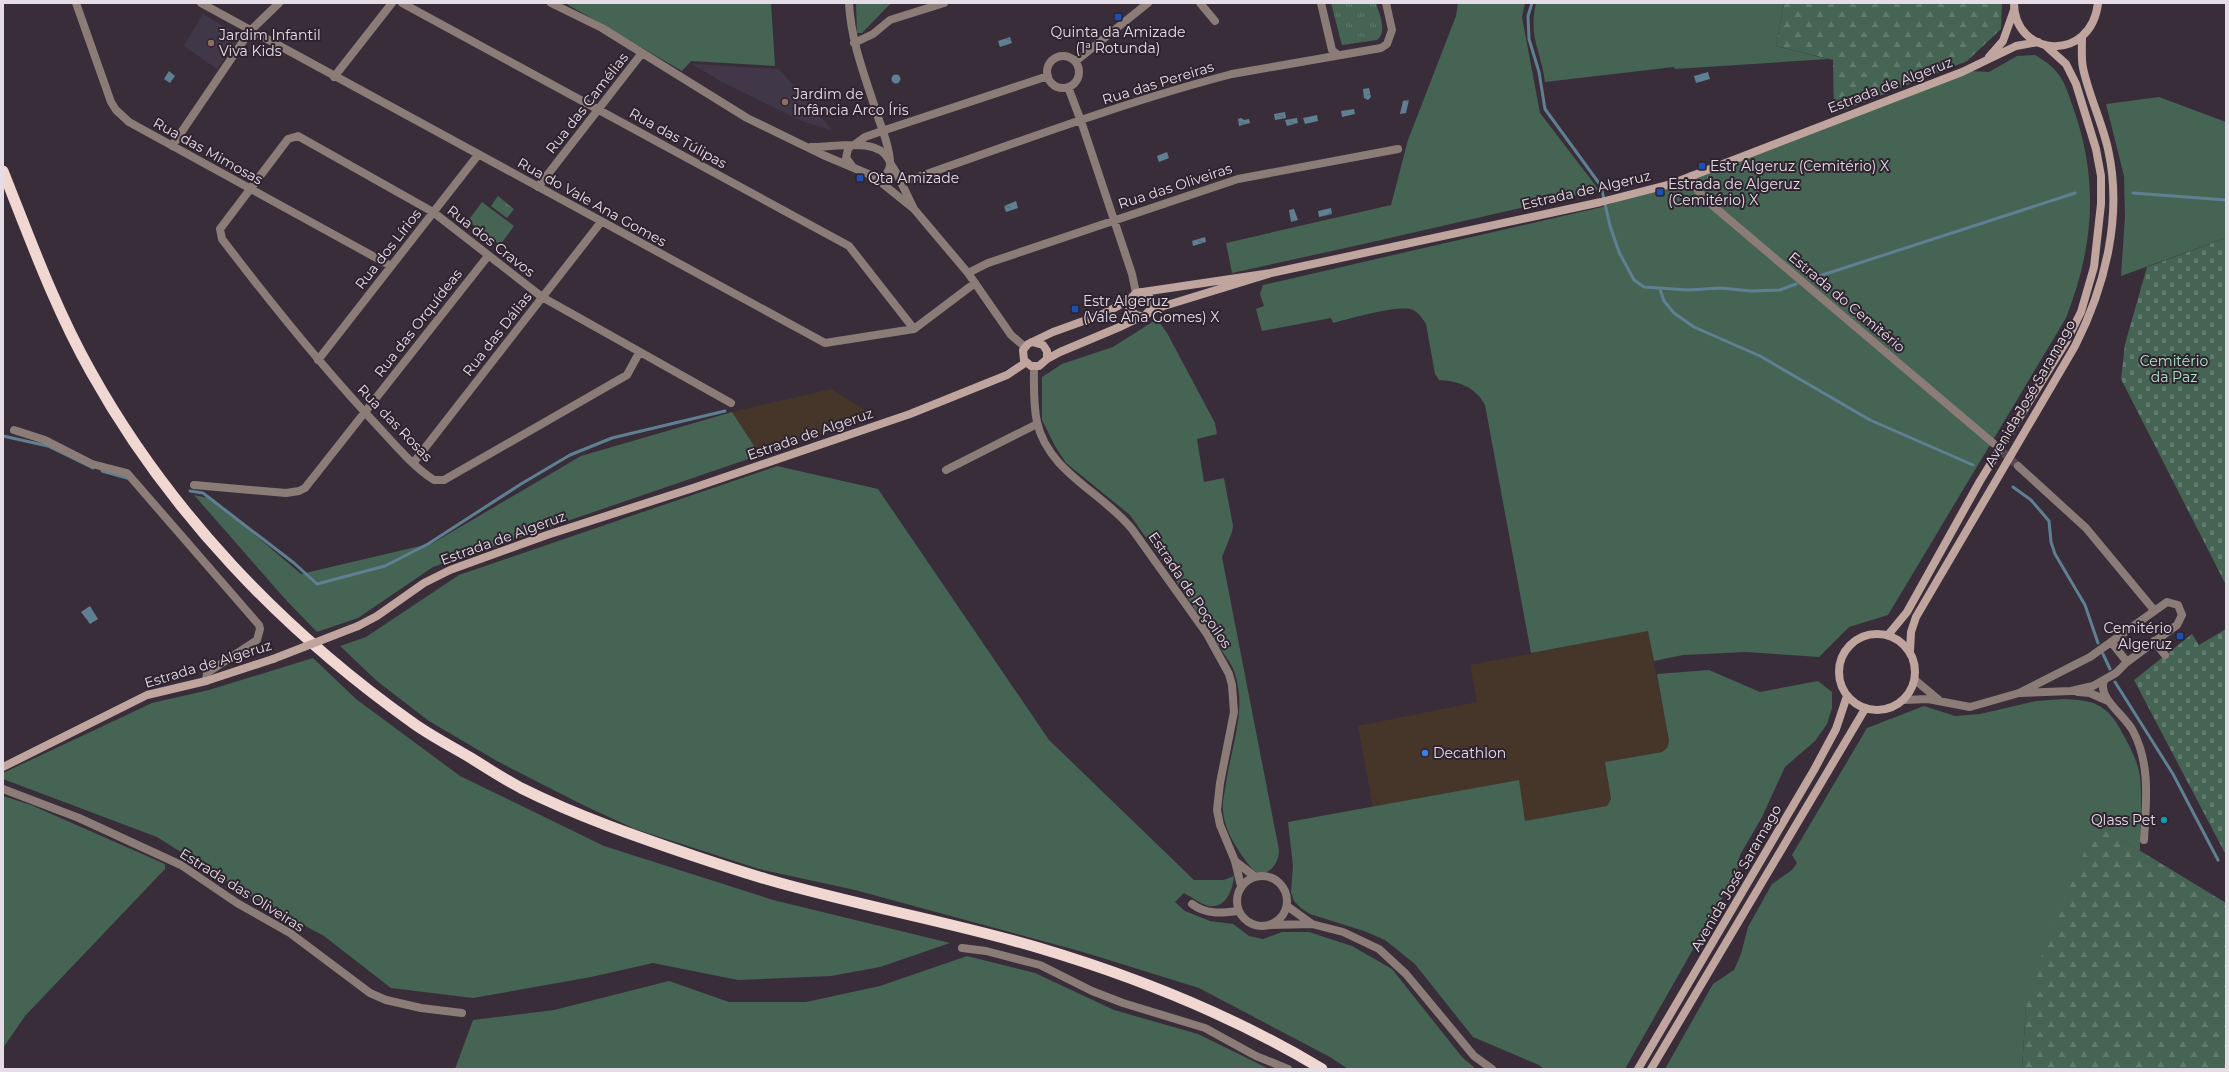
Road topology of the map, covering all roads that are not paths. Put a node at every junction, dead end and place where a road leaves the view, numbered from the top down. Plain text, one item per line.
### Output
1 (76, 3) edge
2 (201, 3) edge
3 (280, 3) edge
4 (392, 3) edge
5 (402, 3) edge
6 (551, 3) edge
7 (849, 3) edge
8 (944, 3) edge
9 (1148, 3) edge
10 (1200, 3) edge
11 (1321, 3) edge
12 (1386, 3) edge
13 (2098, 3) edge
14 (2014, 6) edge
15 (1215, 21) dead end
16 (250, 31) junction
17 (2082, 38) junction
18 (854, 43) junction
19 (2041, 44) junction
20 (642, 53) junction
21 (1338, 55) junction
22 (1076, 61) junction
23 (1985, 61) junction
24 (1048, 76) junction
25 (334, 77) junction
26 (1068, 87) junction
27 (598, 110) junction
28 (1081, 121) junction
29 (882, 131) junction
30 (172, 146) junction
31 (808, 146) junction
32 (852, 146) junction
33 (1398, 149) dead end
34 (478, 155) junction
35 (890, 162) junction
36 (853, 166) junction
37 (3, 171) edge
38 (873, 176) junction
39 (1691, 176) junction
40 (902, 183) junction
41 (538, 187) junction
42 (249, 188) junction
43 (914, 209) junction
44 (433, 212) junction
45 (1114, 220) junction
46 (601, 222) junction
47 (488, 256) junction
48 (391, 266) junction
49 (968, 273) junction
50 (1271, 273) junction
51 (975, 283) junction
52 (1138, 293) junction
53 (542, 297) junction
54 (1129, 300) junction
55 (1142, 315) junction
56 (914, 329) junction
57 (1028, 345) junction
58 (640, 353) junction
59 (1047, 359) junction
60 (318, 360) junction
61 (1026, 362) junction
62 (1034, 367) junction
63 (731, 403) dead end
64 (364, 412) junction
65 (1037, 424) junction
66 (14, 430) dead end
67 (1993, 443) tunnel mouth
68 (414, 462) junction
69 (2018, 466) tunnel mouth
70 (946, 470) dead end
71 (194, 485) dead end
72 (2154, 610) junction
73 (1888, 635) junction
74 (2154, 641) junction
75 (2112, 643) junction
76 (1910, 651) junction
77 (2165, 655) dead end
78 (2127, 662) junction
79 (1915, 680) junction
80 (2104, 680) junction
81 (206, 681) junction
82 (2071, 691) junction
83 (2019, 694) junction
84 (1847, 696) junction
85 (1905, 700) junction
86 (2108, 701) junction
87 (1941, 702) junction
88 (1865, 709) junction
89 (3, 767) edge
90 (3, 789) edge
91 (2144, 840) dead end
92 (1235, 861) junction
93 (1254, 876) junction
94 (1241, 886) junction
95 (1192, 904) dead end
96 (1287, 906) junction
97 (1238, 911) junction
98 (1312, 924) junction
99 (1270, 925) junction
100 (962, 948) dead end
101 (462, 1013) dead end
102 (1288, 1069) edge
103 (1322, 1069) edge
104 (1492, 1069) edge
105 (1638, 1069) edge
106 (1651, 1069) edge

1 - 30 street, Rua das Mimosas
2 - 16 street, Rua do Vale Ana Gomes
3 - 16 street
4 - 25 street
5 - 27 street, Rua das Túlipas
6 - 20 street
7 - 18 street
8 - 18 street
9 - 22 street
10 - 15 street
11 - 21 street
12 - 21 street, Rua das Pereiras
13 - 17 main road
14 - 19 main road, Estrada de Algeruz
14 - 23 main road, Estrada de Algeruz
16 - 25 street, Rua do Vale Ana Gomes
16 - 30 street
17 - 19 main road, Estrada de Algeruz
17 - 76 main road, Avenida José Saramago
18 - 29 street
19 - 23 main road, Estrada de Algeruz
19 - 73 main road, Avenida José Saramago
20 - 27 street, Rua das Camélias
20 - 31 street
21 - 28 street, Rua das Pereiras
22 - 24 street
22 - 26 street
23 - 39 main road, Estrada de Algeruz
24 - 26 street
24 - 29 street
25 - 34 street, Rua do Vale Ana Gomes
26 - 28 street
27 - 41 street, Rua das Camélias
27 - 56 street, Rua das Túlipas
28 - 40 street, Rua das Pereiras
28 - 45 street
29 - 32 street
29 - 35 street
30 - 42 street, Rua das Mimosas
31 - 32 street
31 - 36 street
32 - 35 street
32 - 36 street
33 - 45 street, Rua das Oliveiras
34 - 41 street, Rua do Vale Ana Gomes
34 - 44 street, Rua dos Lírios
35 - 38 street
35 - 40 street
36 - 38 street
37 - 103 highway
38 - 43 street
39 - 50 main road, Estrada de Algeruz
39 - 67 street, Estrada do Cemitério
40 - 43 street
41 - 46 street, Rua do Vale Ana Gomes
42 - 44 street, Rua dos Cravos
42 - 48 street, Rua das Mimosas
42 - 60 street, Rua das Rosas
43 - 49 street
44 - 47 street, Rua dos Cravos
44 - 48 street, Rua dos Lírios
45 - 49 street, Rua das Oliveiras
45 - 52 street
46 - 53 street, Rua das Dálias
46 - 56 street, Rua do Vale Ana Gomes
47 - 53 street, Rua dos Cravos
47 - 64 street, Rua das Orquídeas
48 - 60 street, Rua dos Lírios
49 - 51 street
50 - 52 main road, Estrada de Algeruz
50 - 55 main road, Estrada de Algeruz
51 - 56 street, Rua do Vale Ana Gomes
51 - 57 street
52 - 54 main road
52 - 55 main road
53 - 58 street, Rua dos Cravos
53 - 68 street, Rua das Dálias
54 - 55 main road
54 - 57 main road
55 - 59 main road, Estrada de Algeruz
57 - 59 main road
57 - 61 main road
58 - 63 street, Rua dos Cravos
58 - 68 street, Rua das Rosas
59 - 62 main road, Estrada de Algeruz
60 - 64 street, Rua das Rosas
61 - 62 main road
61 - 81 main road, Estrada de Algeruz, bridge
62 - 65 street, Estrada de Poçoilos
64 - 68 street, Rua das Rosas
64 - 71 street, Rua das Orquídeas
65 - 70 street
65 - 92 street, Estrada de Poçoilos
66 - 81 street
69 - 72 street
72 - 74 street
72 - 75 street
73 - 76 main road
73 - 84 main road
74 - 77 street
74 - 78 street
75 - 78 street
75 - 83 street
76 - 79 main road, Avenida José Saramago
78 - 80 street
79 - 85 main road, Avenida José Saramago
79 - 87 street
80 - 82 street
80 - 86 street
81 - 89 main road, Estrada de Algeruz
82 - 83 street
82 - 86 street
83 - 87 street
84 - 88 main road
84 - 105 main road, Avenida José Saramago
85 - 87 street
85 - 88 main road
86 - 91 street
88 - 106 main road, Avenida José Saramago
90 - 101 street, Estrada das Oliveiras
92 - 93 street, Estrada de Poçoilos
92 - 94 street, Estrada de Poçoilos
93 - 94 street
93 - 96 street
94 - 97 street, Estrada de Poçoilos
95 - 97 street
96 - 98 street
96 - 99 street
97 - 99 street
98 - 99 street
98 - 104 street
100 - 102 street

